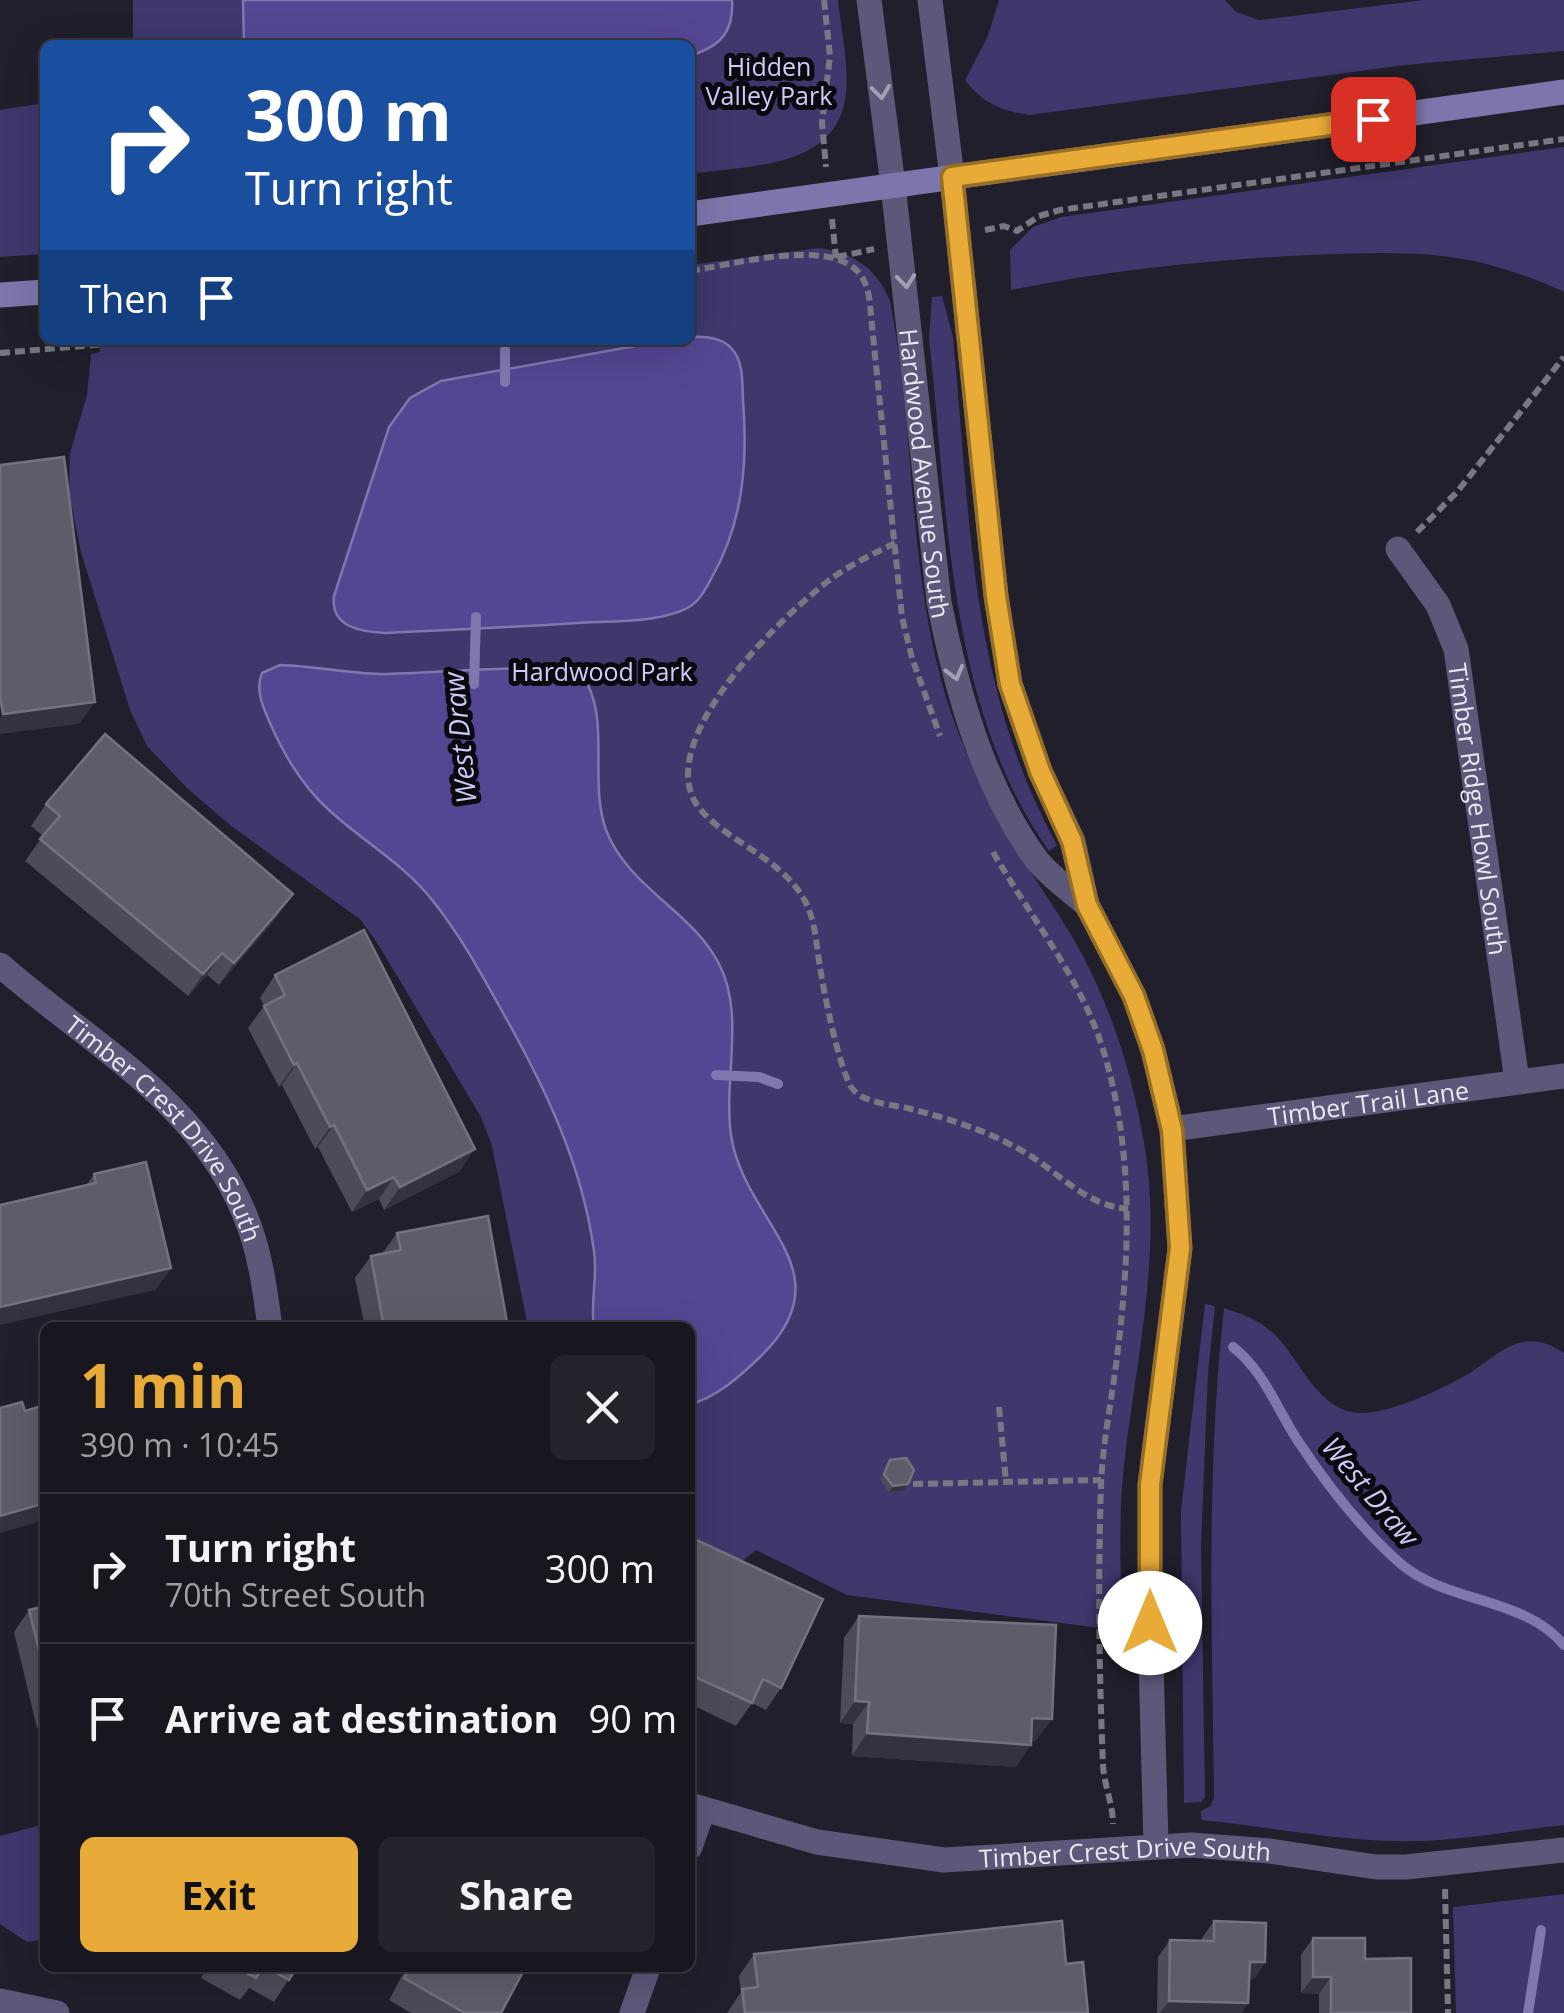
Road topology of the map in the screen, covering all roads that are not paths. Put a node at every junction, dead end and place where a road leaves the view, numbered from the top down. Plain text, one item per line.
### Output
1 (869, 0) edge
2 (930, 0) edge
3 (1564, 92) edge
4 (952, 177) junction
5 (893, 185) junction
6 (695, 213) edge
7 (40, 292) edge
8 (0, 294) edge
9 (1398, 549) road end
10 (1087, 905) junction
11 (0, 965) edge
12 (1564, 1076) edge
13 (1517, 1081) junction
14 (1172, 1130) junction
15 (269, 1322) edge
16 (696, 1808) edge
17 (1156, 1845) junction
18 (1564, 1850) edge
19 (647, 1972) edge
20 (0, 2001) edge
21 (56, 2013) edge
22 (632, 2013) edge

1 -> 5 street, Hardwood Avenue South
2 - 4 street, Hardwood Avenue South
3 - 4 main road
4 - 5 main road
4 - 10 street, Hardwood Avenue South
5 - 6 main road
5 -> 10 street, Hardwood Avenue South
7 - 8 main road
9 - 13 street, Timber Ridge Howl South
10 - 14 street, Hardwood Avenue South
11 - 15 street, Timber Crest Drive South
12 - 13 street, Timber Trail Lane
13 - 14 street, Timber Trail Lane
14 - 17 street, Hardwood Avenue South
16 - 17 street, Timber Crest Drive South
17 - 18 street, Timber Crest Drive South
19 - 22 street
20 - 21 street

